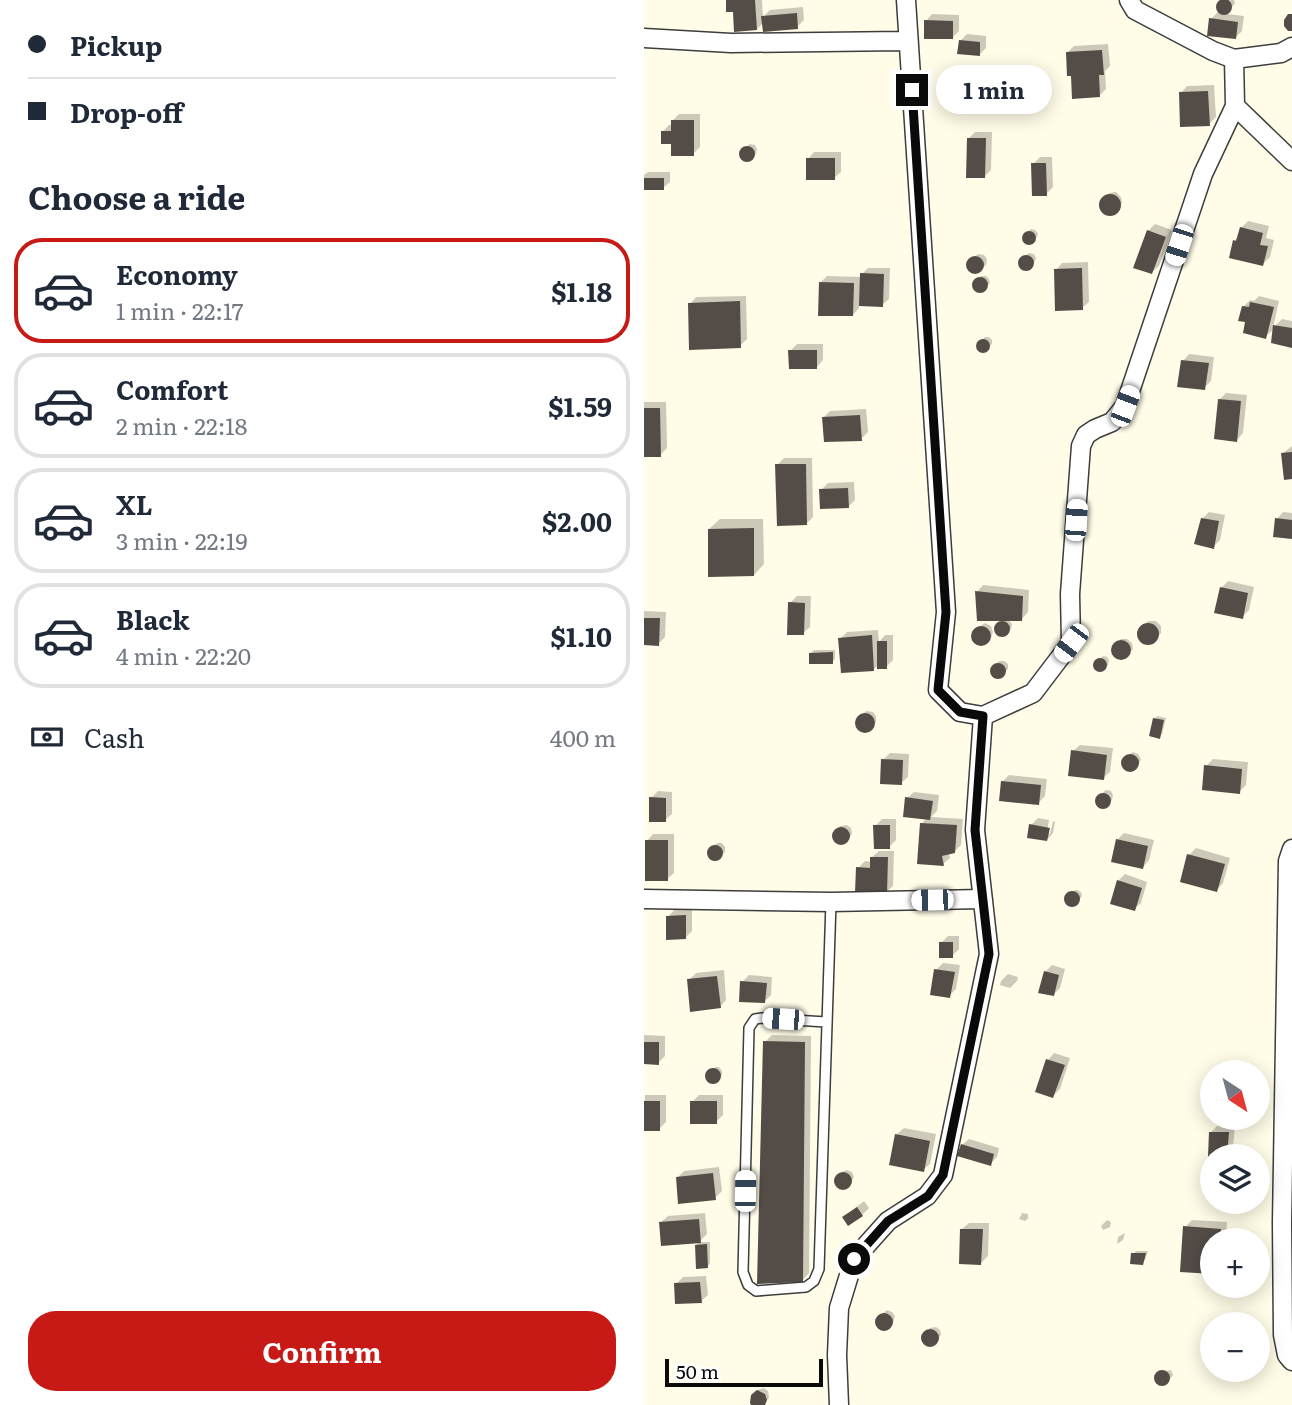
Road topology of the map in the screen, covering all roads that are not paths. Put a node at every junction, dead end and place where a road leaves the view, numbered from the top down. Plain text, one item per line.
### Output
1 (906, 0) edge
2 (1129, 0) edge
3 (644, 37) edge
4 (908, 37) junction
5 (1292, 47) edge
6 (1234, 58) junction
7 (1234, 106) junction
8 (1292, 161) edge
9 (983, 716) junction
10 (1292, 849) edge
11 (644, 899) edge
12 (983, 899) junction
13 (831, 902) junction
14 (826, 1022) junction
15 (1292, 1362) edge
16 (839, 1405) edge

1 - 4 street
2 - 6 street
3 - 4 street
4 - 9 street
5 - 6 street
6 - 7 street
7 - 8 street
7 - 9 street
9 - 12 street
10 - 15 street
11 - 13 street
12 - 13 street
12 - 16 street
13 - 14 lane
14 - 14 lane

